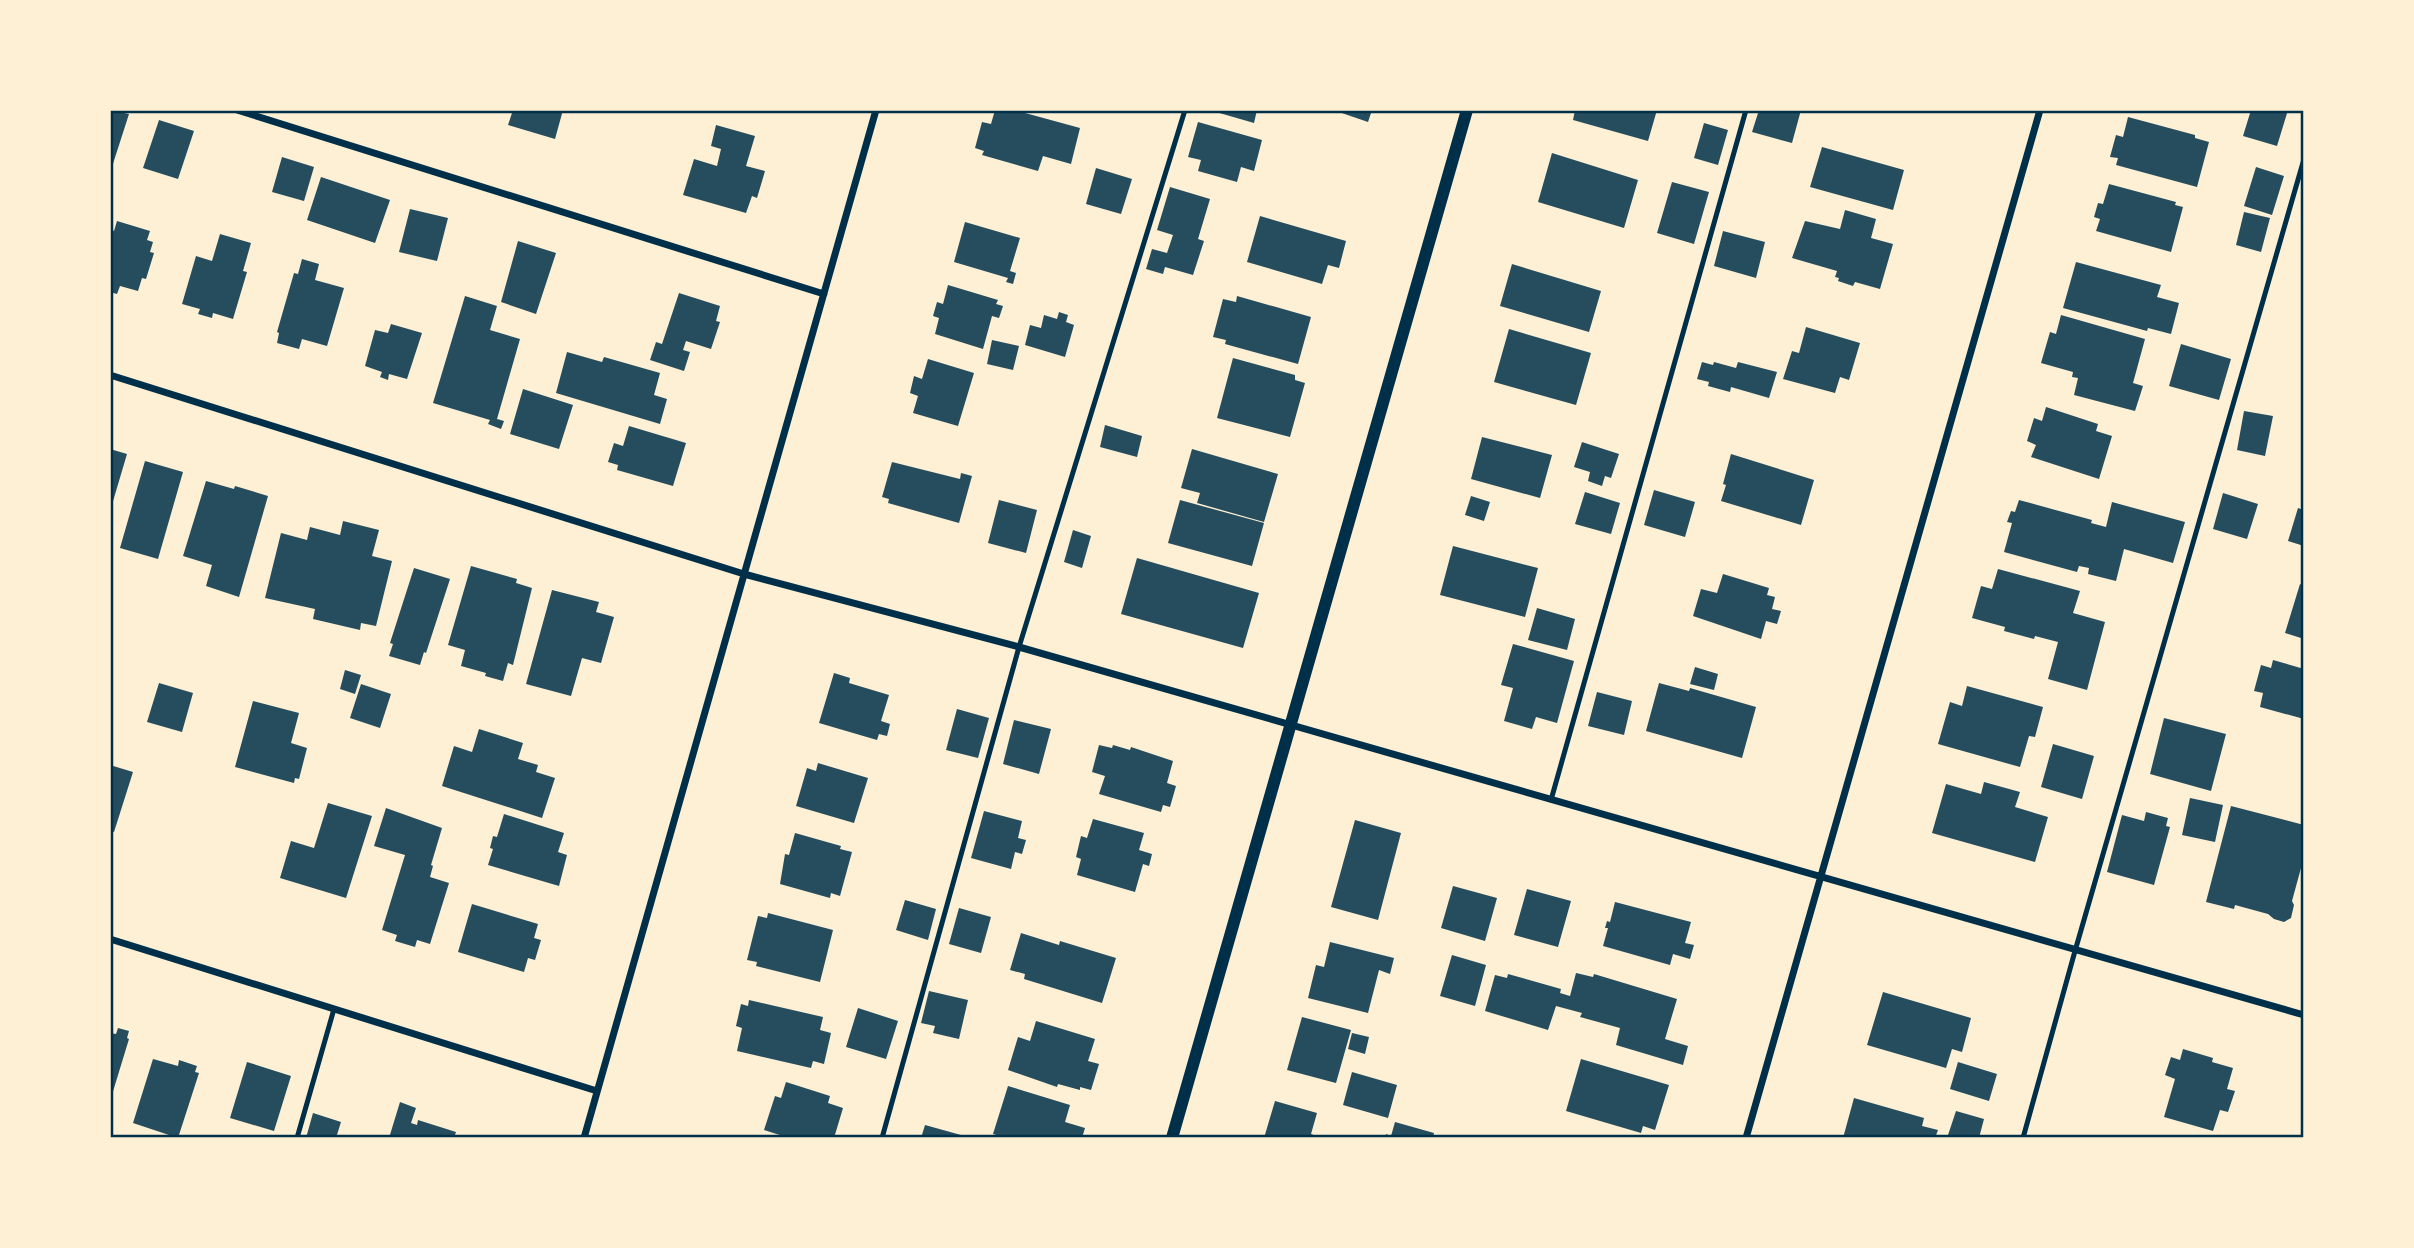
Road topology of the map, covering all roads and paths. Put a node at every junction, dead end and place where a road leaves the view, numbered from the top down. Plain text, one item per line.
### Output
1 (237, 110) edge
2 (876, 110) edge
3 (1185, 110) edge
4 (1467, 110) edge
5 (1746, 110) edge
6 (2040, 110) edge
7 (2304, 159) edge
8 (824, 294) junction
9 (110, 375) edge
10 (744, 574) junction
11 (1019, 647) junction
12 (1289, 726) junction
13 (1551, 800) junction
14 (1820, 877) junction
15 (110, 939) edge
16 (2075, 951) junction
17 (334, 1009) junction
18 (2304, 1015) edge
19 (597, 1091) junction
20 (297, 1138) edge
21 (584, 1138) edge
22 (882, 1138) edge
23 (1172, 1138) edge
24 (1746, 1138) edge
25 (2023, 1138) edge

1 - 8 street
2 - 8 street
3 - 11 lane
4 - 12 street
5 - 13 lane
6 - 14 street
7 - 16 lane
8 - 10 street
9 - 10 street
10 - 11 street
10 - 19 street
11 - 12 street
11 - 22 lane
12 - 13 street
12 - 23 street
13 - 14 street
14 - 16 street
14 - 24 street
15 - 17 street
16 - 18 street
16 - 25 lane
17 - 19 street
17 - 20 lane
19 - 21 street

